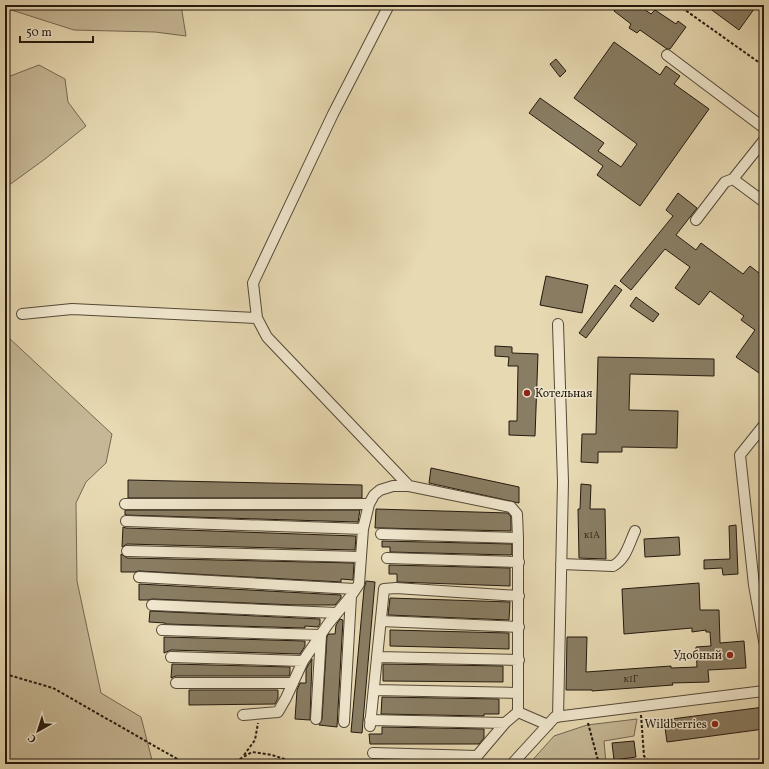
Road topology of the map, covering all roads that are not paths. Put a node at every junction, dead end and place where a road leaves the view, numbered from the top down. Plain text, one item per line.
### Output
1 (389, 5) edge
2 (667, 55) dead end
3 (764, 128) edge
4 (764, 140) edge
5 (733, 179) junction
6 (764, 202) edge
7 (696, 220) dead end
8 (22, 314) dead end
9 (257, 318) junction
10 (558, 324) dead end
11 (764, 425) edge
12 (409, 486) junction
13 (125, 504) dead end
14 (369, 504) junction
15 (126, 522) dead end
16 (363, 530) junction
17 (635, 531) dead end
18 (381, 534) dead end
19 (518, 538) junction
20 (127, 551) dead end
21 (361, 557) junction
22 (387, 558) dead end
23 (519, 562) junction
24 (561, 564) junction
25 (139, 577) dead end
26 (353, 593) junction
27 (519, 596) junction
28 (152, 605) dead end
29 (337, 613) junction
30 (381, 621) junction
31 (519, 627) junction
32 (162, 630) dead end
33 (321, 635) junction
34 (764, 642) edge
35 (171, 656) dead end
36 (377, 657) junction
37 (519, 660) junction
38 (303, 661) junction
39 (176, 683) dead end
40 (293, 683) junction
41 (374, 690) junction
42 (764, 691) edge
43 (518, 693) junction
44 (518, 712) junction
45 (243, 715) dead end
46 (316, 719) dead end
47 (553, 720) junction
48 (344, 722) dead end
49 (505, 723) junction
50 (373, 753) dead end
51 (474, 760) edge
52 (512, 764) edge

1 - 9 street
2 - 3 street
4 - 5 street
5 - 6 street
5 - 7 street
8 - 9 street
9 - 12 street
10 - 24 street
11 - 34 street
12 - 14 street
12 - 19 street
13 - 14 street
14 - 16 street
15 - 16 street
16 - 21 street
17 - 24 street
18 - 19 street
19 - 23 street
20 - 21 street
21 - 26 street
22 - 23 street
23 - 27 street
24 - 47 street
25 - 26 street
26 - 29 street
26 - 48 street
27 - 30 street
27 - 31 street
28 - 29 street
29 - 33 street
30 - 31 street
30 - 36 street
31 - 37 street
32 - 33 street
33 - 38 street
33 - 46 street
35 - 38 street
36 - 37 street
36 - 41 street
37 - 43 street
38 - 40 street
39 - 40 street
40 - 45 street
41 - 43 street
41 - 49 street
42 - 47 street
43 - 44 street
44 - 47 street
44 - 49 street
47 - 52 street
49 - 51 street
50 - 51 street

